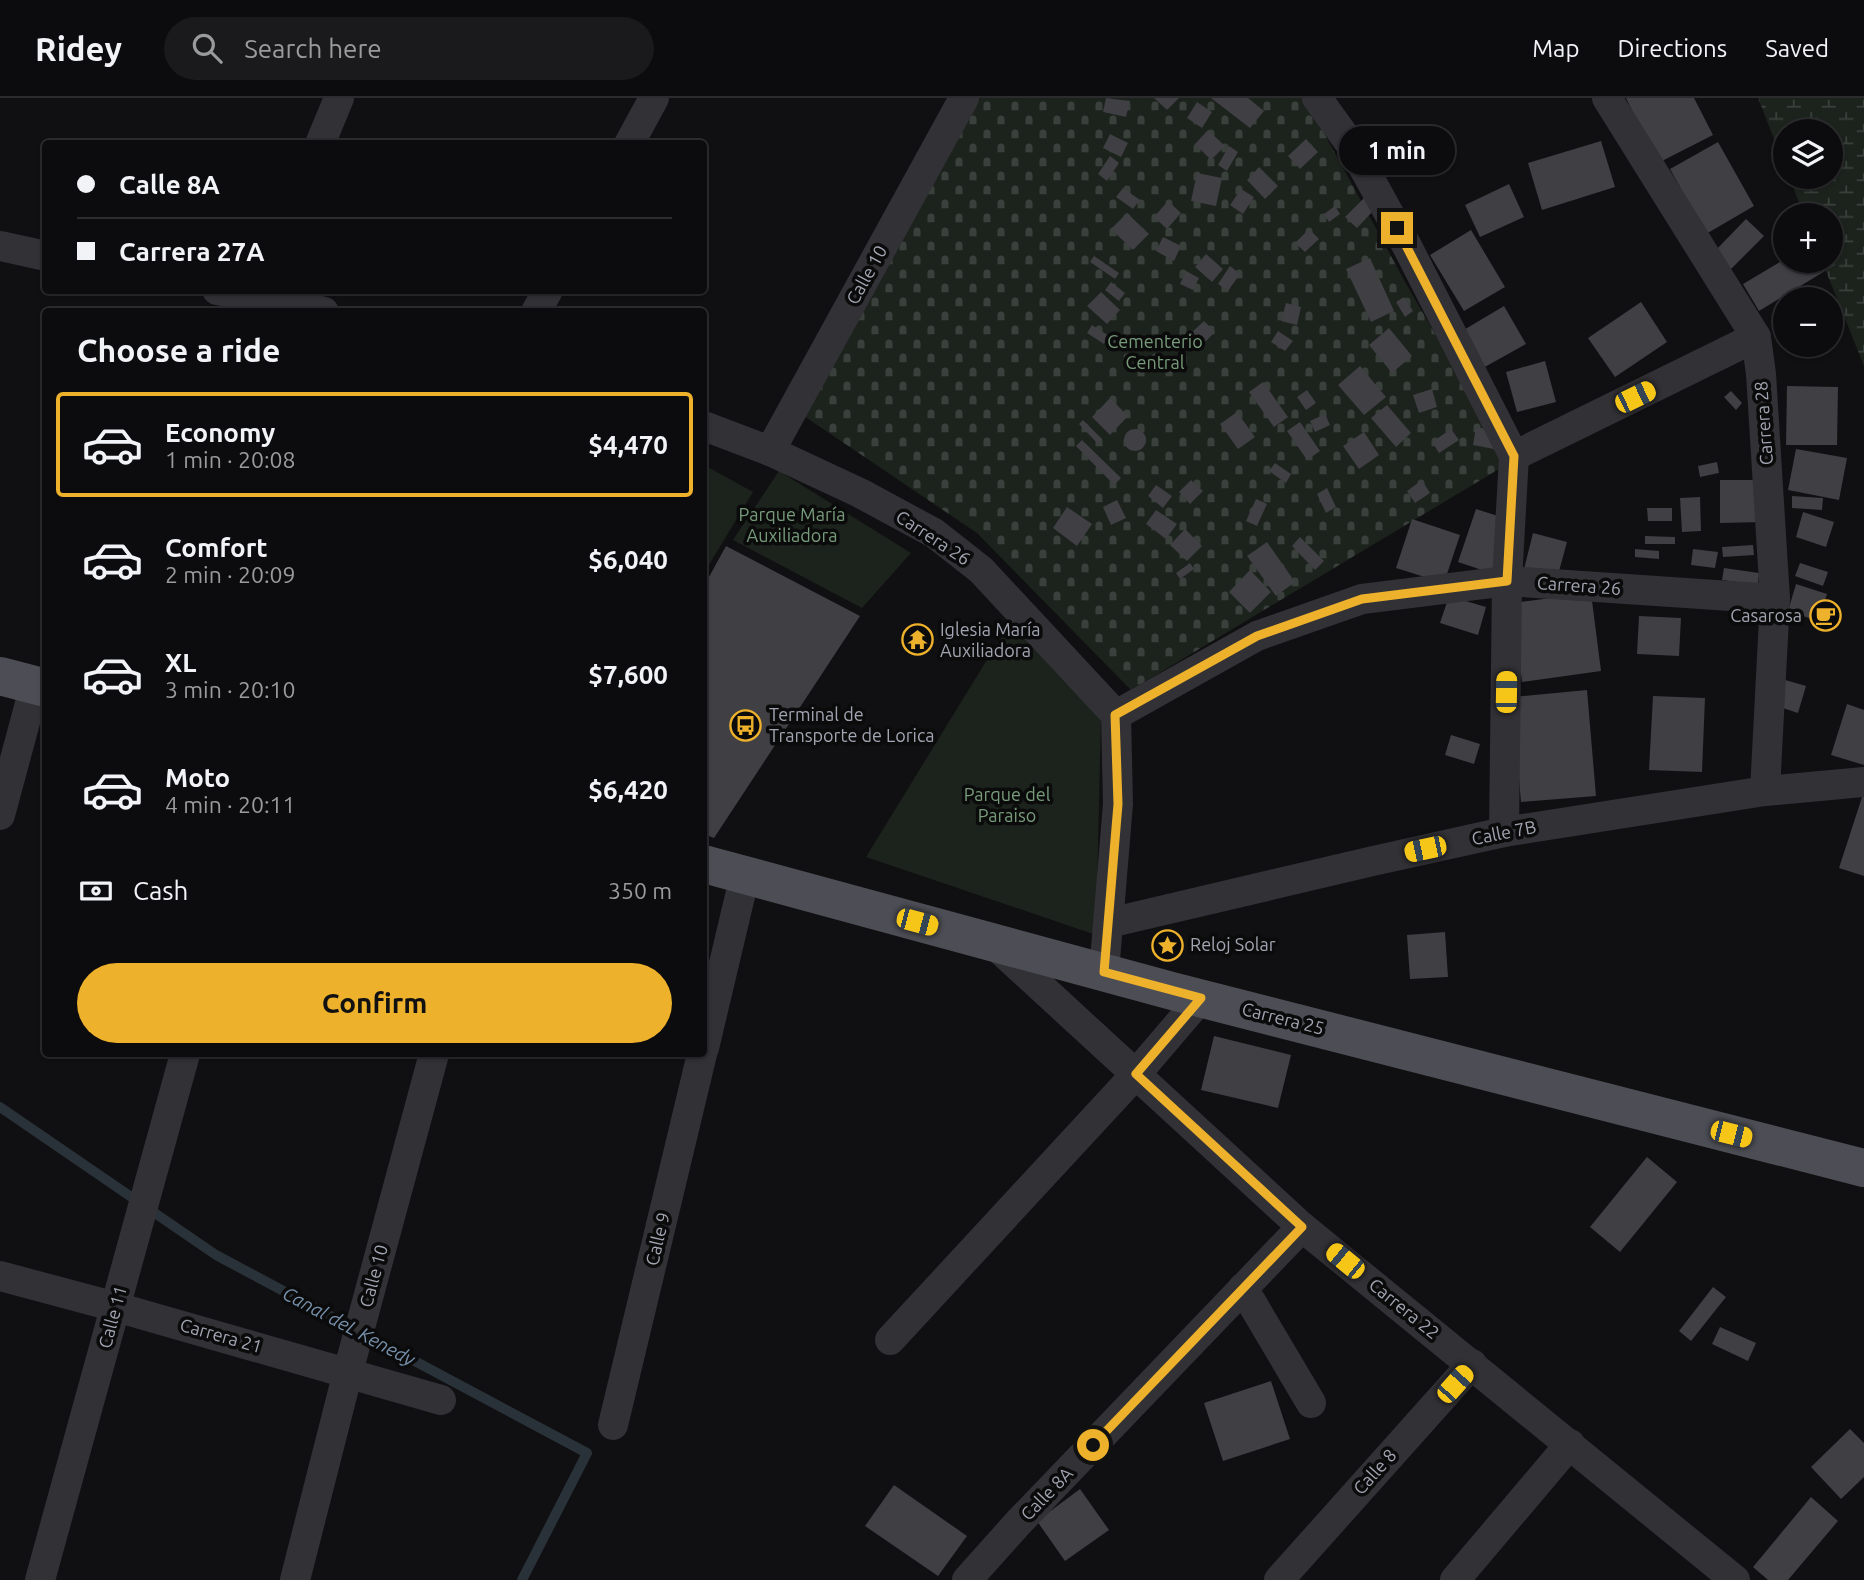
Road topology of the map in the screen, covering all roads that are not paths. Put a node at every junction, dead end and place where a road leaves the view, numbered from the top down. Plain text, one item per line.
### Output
1 (340, 98) edge
2 (654, 98) edge
3 (964, 98) edge
4 (1317, 98) edge
5 (1607, 98) edge
6 (322, 140) edge
7 (631, 140) edge
8 (0, 246) edge
9 (42, 255) edge
10 (254, 294) edge
11 (306, 308) edge
12 (1756, 337) junction
13 (707, 427) edge
14 (770, 451) junction
15 (1514, 456) junction
16 (1507, 581) junction
17 (1775, 599) junction
18 (27, 683) edge
19 (1115, 715) junction
20 (1864, 782) edge
21 (1765, 792) junction
22 (0, 814) edge
23 (1504, 832) junction
24 (707, 865) edge
25 (745, 875) junction
26 (1109, 923) junction
27 (991, 942) junction
28 (1104, 972) junction
29 (1201, 998) junction
30 (707, 1034) edge
31 (184, 1057) edge
32 (433, 1057) edge
33 (702, 1057) edge
34 (1136, 1074) junction
35 (1864, 1168) edge
36 (1302, 1227) junction
37 (0, 1276) edge
38 (1244, 1289) junction
39 (116, 1307) junction
40 (890, 1340) dead end
41 (350, 1363) junction
42 (1472, 1364) junction
43 (441, 1400) dead end
44 (1311, 1403) dead end
45 (613, 1425) dead end
46 (1570, 1444) junction
47 (40, 1580) edge
48 (295, 1580) edge
49 (967, 1580) edge
50 (1279, 1580) edge
51 (1455, 1580) edge
52 (1735, 1580) edge

1 - 6 street
2 - 7 street
3 - 14 street, Calle 10
4 - 15 street
5 - 12 street, Carrera 28
8 - 9 street
10 - 11 street
12 - 15 street
12 - 17 street, Carrera 28
13 - 14 street, Carrera 26
14 - 19 street, Carrera 26
15 - 16 street
16 - 17 street, Carrera 26
16 - 19 street, Carrera 26
16 - 23 street
17 - 21 street, Carrera 28
18 - 22 street
19 - 26 street
20 - 21 street, Calle 7B
21 - 23 street, Calle 7B
23 - 26 street, Calle 7B
24 - 25 main road, Carrera 25
25 - 27 main road, Carrera 25
25 - 30 street, Calle 9
26 - 28 street
27 - 28 main road, Carrera 25
27 - 34 street, Carrera 22
28 - 29 main road, Carrera 25
29 - 34 street
29 - 35 main road, Carrera 25
31 - 39 street, Calle 11
32 - 41 street, Calle 10
33 - 45 street, Calle 9
34 - 36 street, Carrera 22
34 - 40 street
36 - 38 street, Calle 8A
36 - 42 street, Carrera 22
37 - 39 street, Carrera 21
38 - 44 street
38 - 49 street, Calle 8A
39 - 41 street, Carrera 21
39 - 47 street, Calle 11
41 - 43 street, Carrera 21
41 - 48 street, Calle 10
42 - 46 street, Carrera 22
42 - 50 street, Calle 8
46 - 51 street
46 - 52 street, Carrera 22

